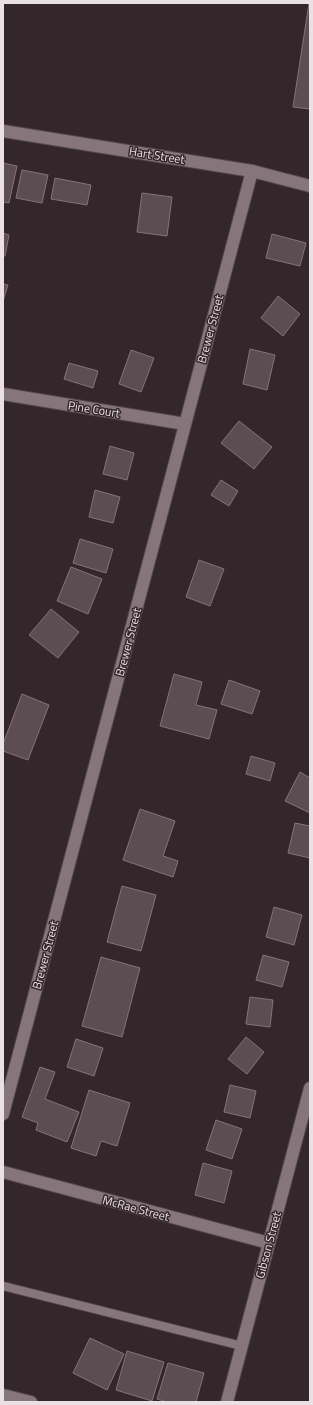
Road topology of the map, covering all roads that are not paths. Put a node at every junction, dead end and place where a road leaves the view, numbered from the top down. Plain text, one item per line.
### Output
1 (3, 131) edge
2 (252, 171) junction
3 (310, 186) edge
4 (3, 394) edge
5 (185, 424) junction
6 (310, 1088) edge
7 (3, 1114) edge
8 (3, 1172) edge
9 (269, 1243) junction
10 (3, 1286) edge
11 (242, 1346) junction
12 (3, 1395) edge
13 (31, 1402) edge
14 (227, 1402) edge

1 - 2 street, Hart Street
2 - 3 street, Hart Street
2 - 5 street, Brewer Street
4 - 5 street, Pine Court
5 - 7 street, Brewer Street
6 - 9 street, Gibson Street
8 - 9 street, McRae Street
9 - 11 street, Gibson Street
10 - 11 lane
11 - 14 street, Gibson Street
12 - 13 street

